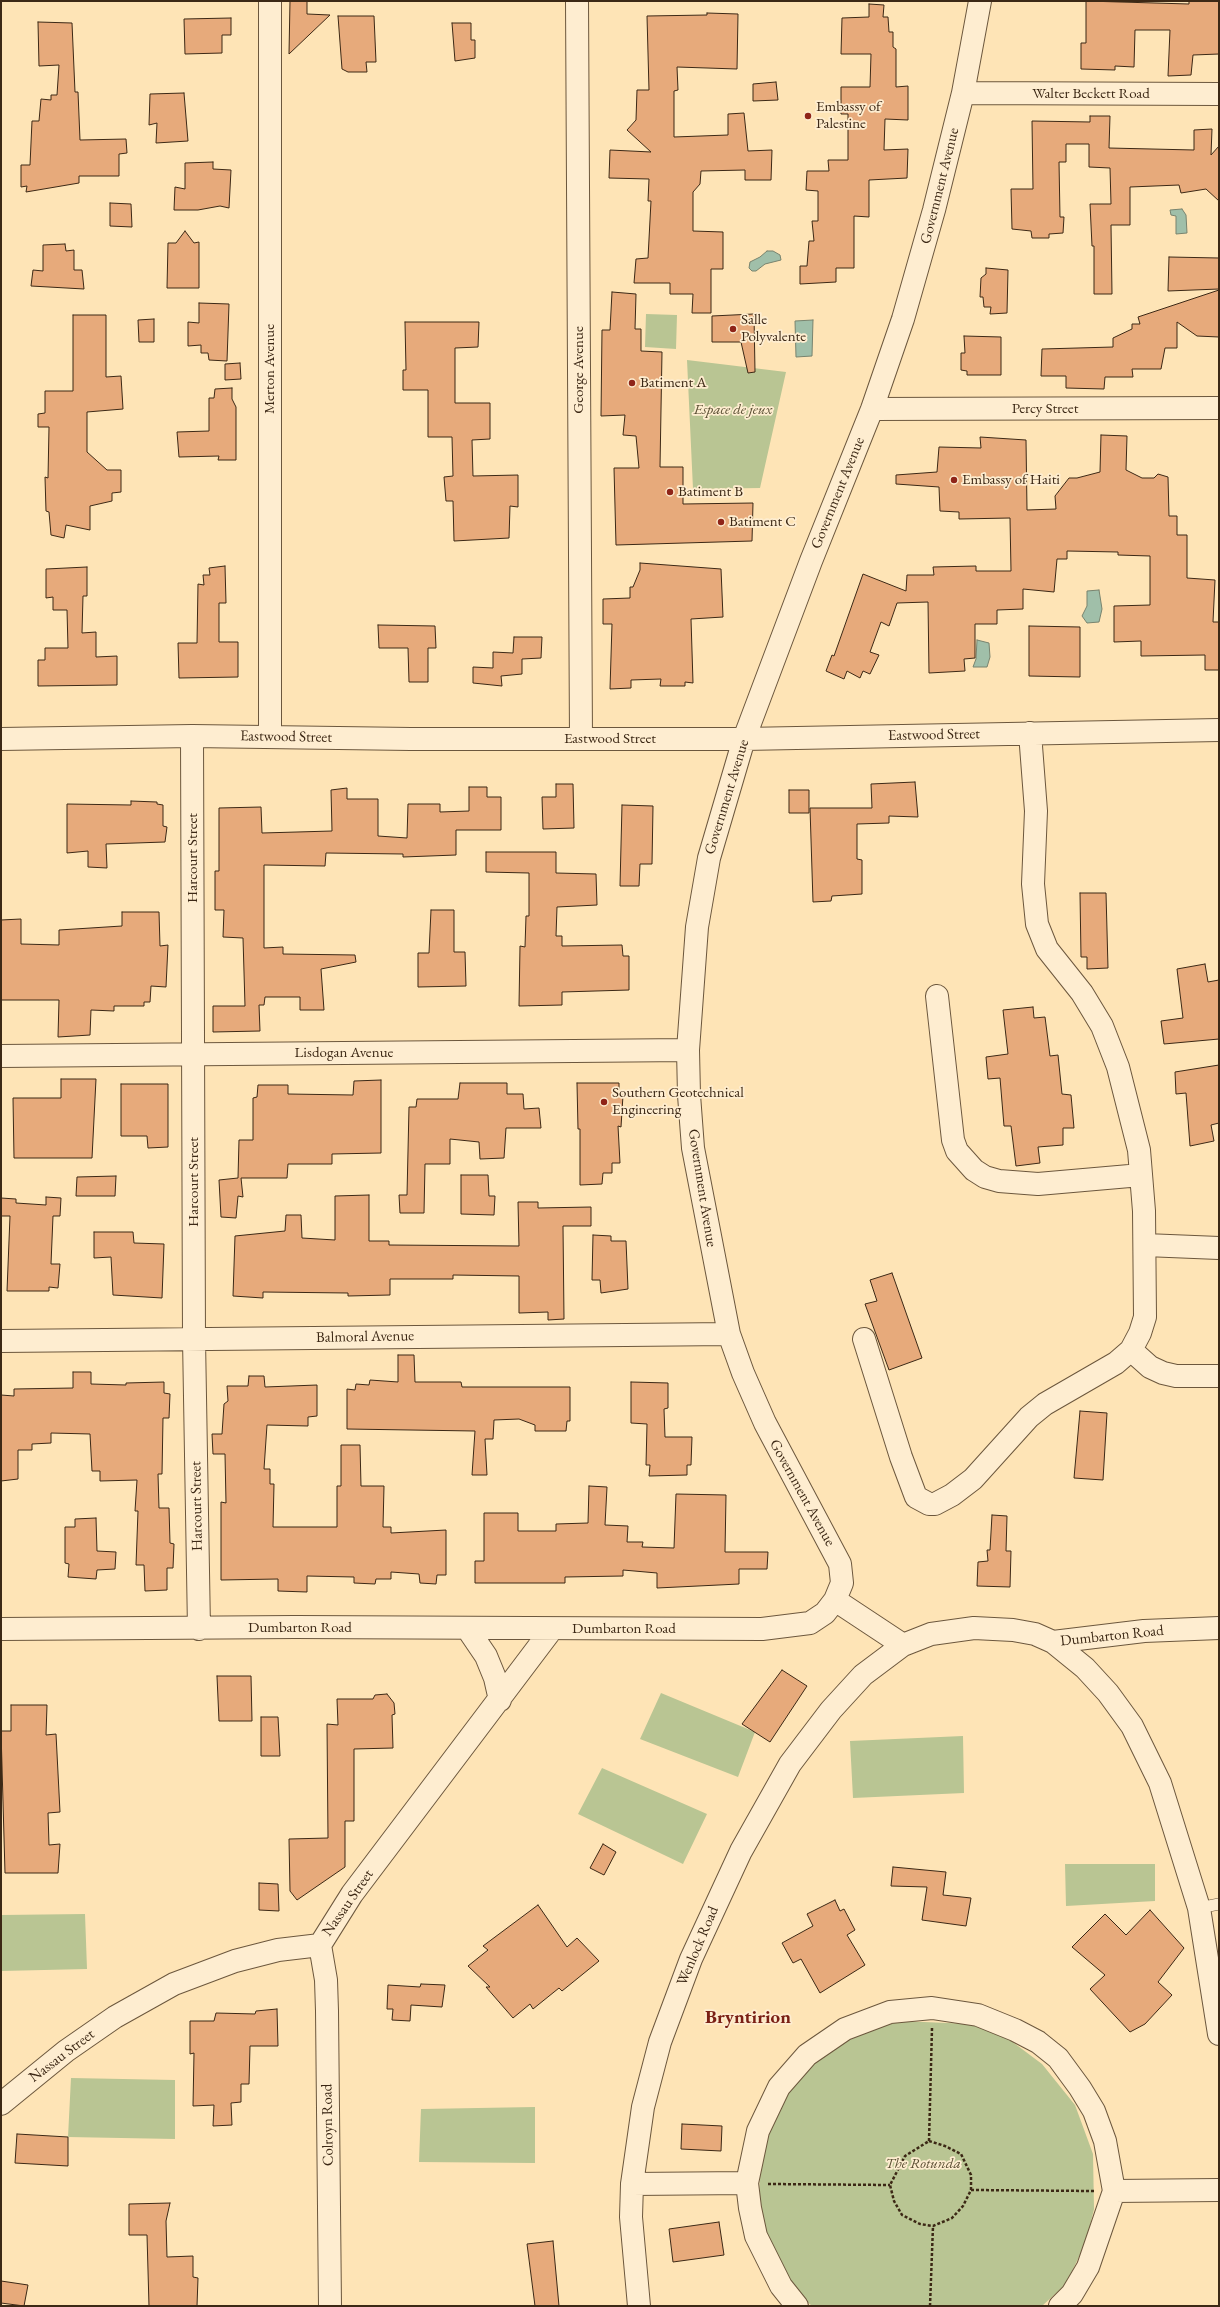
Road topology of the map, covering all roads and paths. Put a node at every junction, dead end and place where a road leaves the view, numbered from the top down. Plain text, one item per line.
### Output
1 (270, 1) edge
2 (577, 1) edge
3 (980, 1) edge
4 (963, 93) junction
5 (1219, 94) edge
6 (1219, 408) edge
7 (872, 409) junction
8 (1219, 730) edge
9 (1030, 733) junction
10 (192, 736) junction
11 (270, 737) junction
12 (1, 739) edge
13 (581, 739) junction
14 (744, 739) junction
15 (937, 996) dead end
16 (688, 1050) junction
17 (194, 1054) junction
18 (1, 1056) edge
19 (1141, 1175) junction
20 (1145, 1245) junction
21 (1219, 1248) edge
22 (729, 1334) junction
23 (194, 1338) junction
24 (864, 1339) dead end
25 (1, 1341) edge
26 (1131, 1350) junction
27 (1219, 1376) edge
28 (835, 1600) junction
29 (199, 1628) junction
30 (467, 1628) junction
31 (1219, 1628) edge
32 (1, 1629) edge
33 (552, 1629) junction
34 (1053, 1642) junction
35 (903, 1645) junction
36 (500, 1700) junction
37 (1209, 1906) edge
38 (320, 1945) junction
39 (932, 2008) junction
40 (1219, 2034) edge
41 (1, 2104) edge
42 (929, 2141) junction
43 (747, 2183) junction
44 (632, 2184) junction
45 (890, 2185) junction
46 (971, 2190) junction
47 (1219, 2190) edge
48 (1114, 2191) junction
49 (933, 2226) junction
50 (330, 2306) edge
51 (639, 2306) edge
52 (797, 2306) edge
53 (930, 2306) edge
54 (1060, 2306) edge

1 - 11 street, Merton Avenue
2 - 13 street, George Avenue
3 - 4 street, Government Avenue
4 - 5 street, Walter Beckett Road
4 - 7 street, Government Avenue
6 - 7 street, Percy Street
7 - 14 street, Government Avenue
8 - 9 street, Eastwood Street
9 - 14 street, Eastwood Street
9 - 19 street
10 - 11 street, Eastwood Street
10 - 12 street, Eastwood Street
10 - 17 street, Harcourt Street
11 - 13 street, Eastwood Street
13 - 14 street, Eastwood Street
14 - 16 street, Government Avenue
15 - 19 street
16 - 17 street, Lisdogan Avenue
16 - 22 street, Government Avenue
17 - 18 street, Lisdogan Avenue
17 - 23 street, Harcourt Street
19 - 20 street
20 - 21 street
20 - 26 street
22 - 23 street, Balmoral Avenue
22 - 28 street, Government Avenue
23 - 25 street, Balmoral Avenue
23 - 29 street, Harcourt Street
24 - 26 street
26 - 27 street
28 - 33 street, Dumbarton Road
28 - 35 street
29 - 30 street, Dumbarton Road
29 - 32 street, Dumbarton Road
30 - 33 street, Dumbarton Road
30 - 36 street
31 - 34 street, Dumbarton Road
33 - 36 street, Nassau Street
34 - 35 street, Dumbarton Road
34 - 37 street
35 - 44 street, Wenlock Road
36 - 38 street, Nassau Street
37 - 40 street
38 - 41 street, Nassau Street
38 - 50 street, Colroyn Road
39 - 42 path
39 - 43 street
39 - 48 street
42 - 45 path
42 - 46 path
43 - 44 street
43 - 45 path
43 - 52 street
44 - 51 street, Wenlock Road
45 - 49 path
46 - 48 path
46 - 49 path
47 - 48 street
48 - 54 street
49 - 53 path

